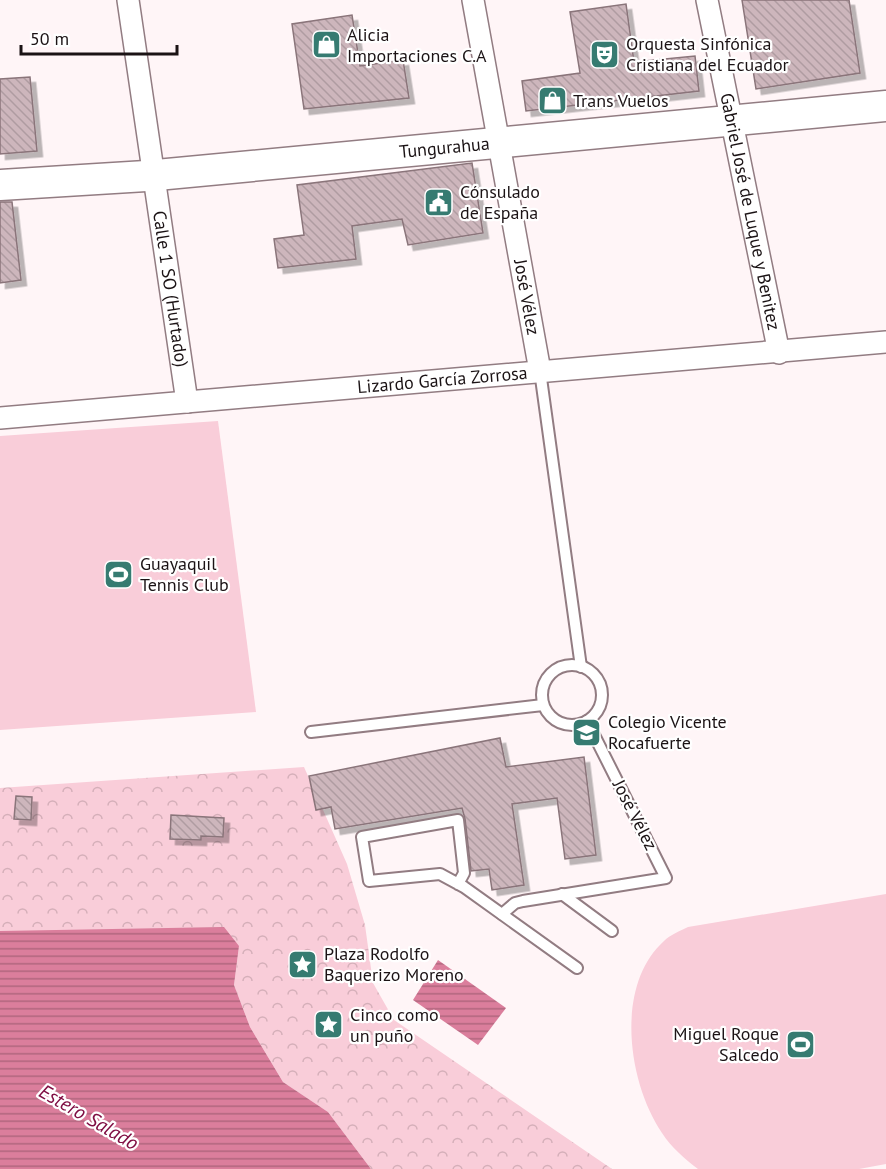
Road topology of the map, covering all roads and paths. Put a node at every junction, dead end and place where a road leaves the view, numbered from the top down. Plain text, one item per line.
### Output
1 (128, 0) edge
2 (473, 0) edge
3 (707, 0) edge
4 (886, 106) edge
5 (732, 121) junction
6 (499, 142) junction
7 (153, 175) junction
8 (0, 185) edge
9 (886, 342) edge
10 (779, 352) junction
11 (540, 371) junction
12 (188, 402) junction
13 (0, 418) edge
14 (581, 667) junction
15 (543, 705) junction
16 (587, 721) junction
17 (311, 732) dead end
18 (458, 884) junction
19 (562, 894) junction
20 (502, 914) junction
21 (612, 931) dead end
22 (577, 968) dead end

1 - 7 street, Calle 1 SO (Hurtado)
2 - 6 street, José Vélez
3 - 5 street, Gabriel José de Luque y Benitez
4 - 5 main road, Tungurahua
5 - 6 main road, Tungurahua
5 - 10 street, Gabriel José de Luque y Benitez
6 - 7 main road, Tungurahua
6 - 11 street, José Vélez
7 - 8 main road, Tungurahua
7 - 12 street, Calle 1 SO (Hurtado)
9 - 10 street, Lizardo García Zorrosa
10 - 11 street, Lizardo García Zorrosa
11 - 12 street, Lizardo García Zorrosa
11 - 14 lane, José Vélez
12 - 13 street, Lizardo García Zorrosa
14 - 15 lane
14 - 16 lane
15 - 16 lane
15 - 17 lane
16 - 19 lane, José Vélez
18 - 18 lane
18 - 20 lane
19 - 20 lane
19 - 21 lane
20 - 22 lane

